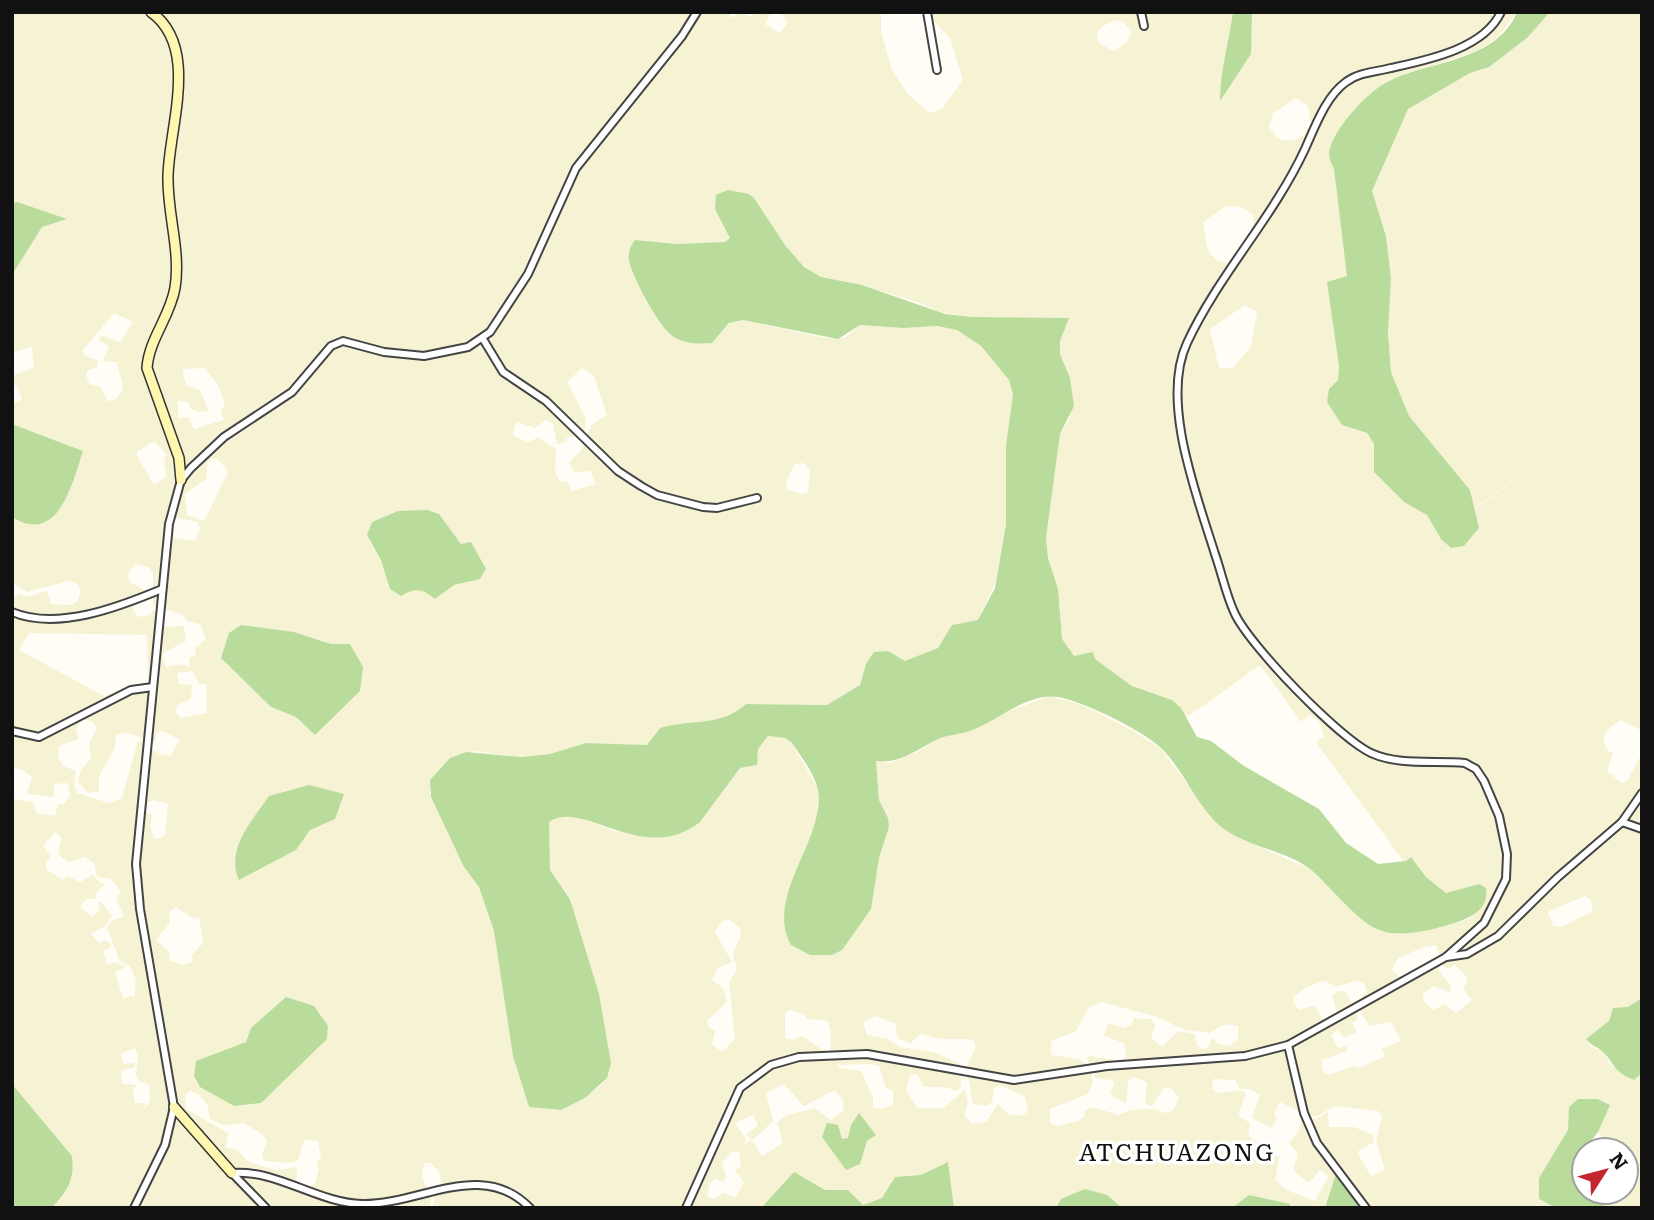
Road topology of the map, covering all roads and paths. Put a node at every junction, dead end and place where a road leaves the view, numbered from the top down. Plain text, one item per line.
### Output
1 (151, 12) edge
2 (697, 12) edge
3 (926, 12) edge
4 (1141, 12) edge
5 (1501, 12) edge
6 (1143, 26) dead end
7 (937, 70) dead end
8 (483, 339) junction
9 (181, 480) junction
10 (757, 498) dead end
11 (162, 589) junction
12 (12, 612) edge
13 (153, 687) junction
14 (12, 730) edge
15 (1642, 793) edge
16 (1622, 822) junction
17 (1642, 828) edge
18 (1446, 957) junction
19 (1288, 1045) junction
20 (174, 1107) junction
21 (232, 1173) junction
22 (134, 1208) edge
23 (266, 1208) edge
24 (530, 1208) edge
25 (686, 1208) edge
26 (1366, 1208) edge

1 - 9 street
2 - 8 street
3 - 7 street
4 - 6 street
5 - 18 street
8 - 9 street
8 - 10 street
9 - 11 street
11 - 12 street
11 - 13 street
13 - 14 street
13 - 20 street
15 - 16 street
16 - 17 street
16 - 18 street
18 - 19 street
19 - 25 street
19 - 26 street
20 - 21 street
20 - 22 street
21 - 23 street
21 - 24 street

